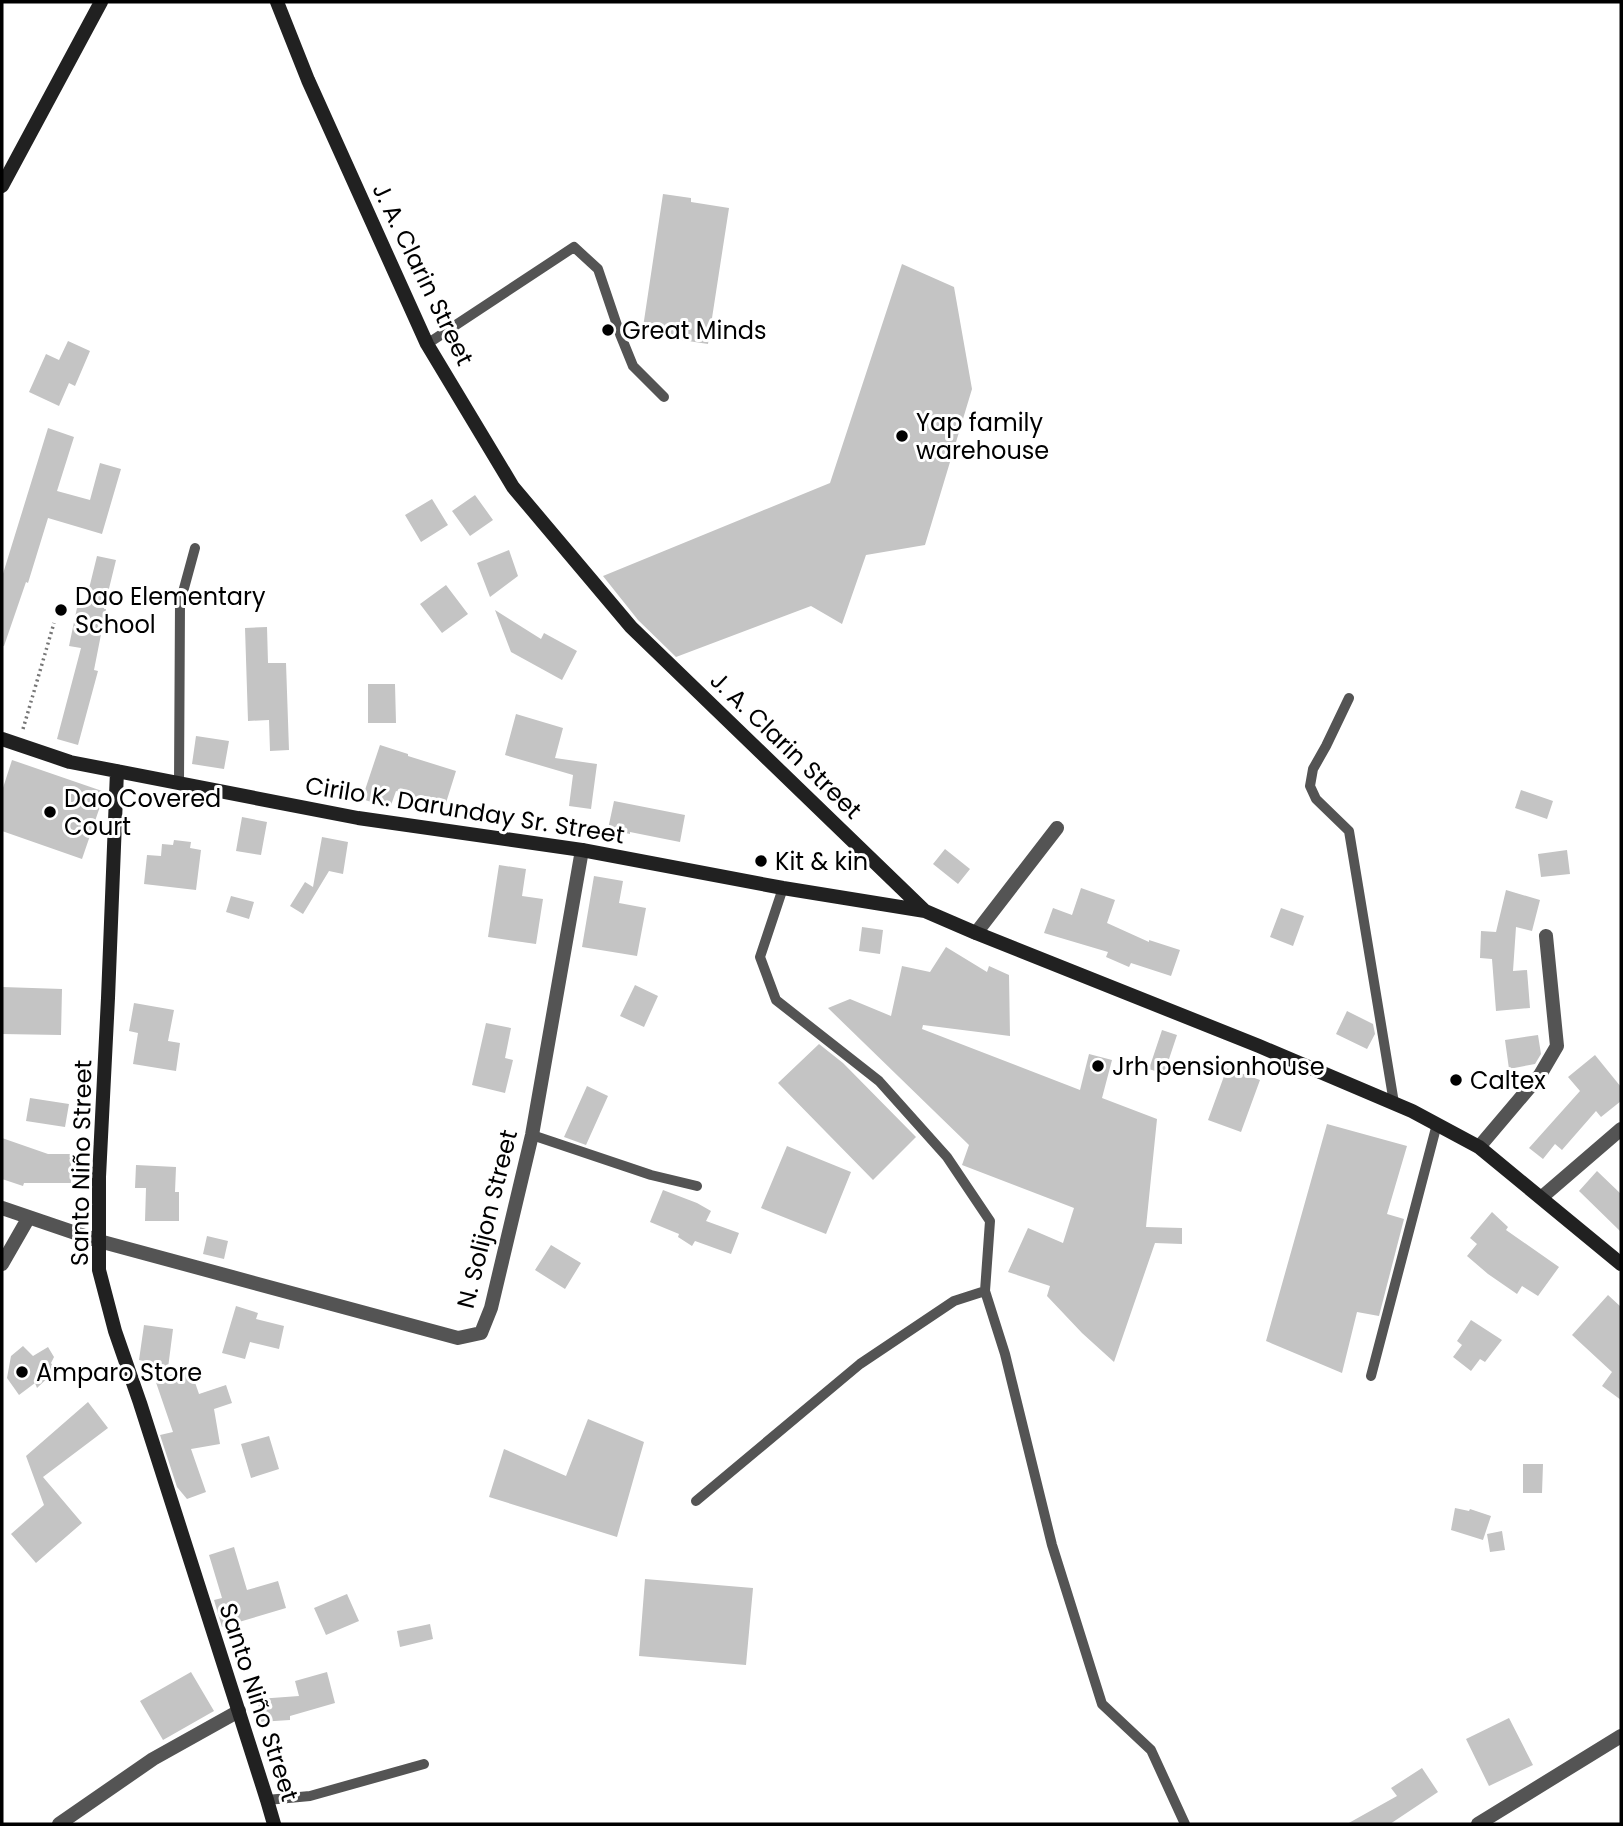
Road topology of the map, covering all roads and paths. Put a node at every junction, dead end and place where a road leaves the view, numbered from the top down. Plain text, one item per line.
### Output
1 (101, 2) edge
2 (277, 2) edge
3 (2, 186) edge
4 (427, 344) junction
5 (664, 397) dead end
6 (195, 548) dead end
7 (54, 623) dead end
8 (1349, 698) dead end
9 (2, 739) edge
10 (19, 745) junction
11 (117, 771) junction
12 (180, 783) junction
13 (1056, 828) dead end
14 (582, 850) junction
15 (783, 888) junction
16 (925, 911) junction
17 (976, 933) junction
18 (1546, 936) dead end
19 (1394, 1103) junction
20 (1437, 1124) junction
21 (1621, 1129) edge
22 (532, 1135) junction
23 (1479, 1147) junction
24 (697, 1185) dead end
25 (1542, 1197) junction
26 (2, 1208) edge
27 (29, 1217) junction
28 (99, 1241) junction
29 (1619, 1258) edge
30 (2, 1264) edge
31 (985, 1291) junction
32 (1371, 1377) dead end
33 (696, 1501) dead end
34 (239, 1711) junction
35 (1621, 1736) edge
36 (424, 1764) dead end
37 (267, 1800) junction
38 (58, 1824) edge
39 (274, 1824) edge
40 (1185, 1824) edge
41 (1478, 1824) edge

1 - 3 main road
2 - 4 main road, J. A. Clarin Street
4 - 5 lane
4 - 16 main road, J. A. Clarin Street
6 - 12 lane
7 - 10 path
8 - 19 lane
9 - 10 main road, Cirilo K. Darunday Sr. Street
10 - 11 main road, Cirilo K. Darunday Sr. Street
11 - 12 main road, Cirilo K. Darunday Sr. Street
11 - 28 main road, Santo Niño Street
12 - 14 main road, Cirilo K. Darunday Sr. Street
13 - 17 street
14 - 15 main road, Cirilo K. Darunday Sr. Street
14 - 22 street, N. Solijon Street
15 - 16 main road, Cirilo K. Darunday Sr. Street
15 - 31 lane
16 - 17 main road, J. A. Clarin Street
17 - 19 main road, J. A. Clarin Street
18 - 23 street
19 - 20 main road, J. A. Clarin Street
20 - 23 main road, J. A. Clarin Street
20 - 32 lane
21 - 25 street
22 - 24 lane
22 - 28 street, N. Solijon Street
23 - 25 main road, J. A. Clarin Street
25 - 29 main road, J. A. Clarin Street
26 - 27 street
27 - 28 street
27 - 30 street
28 - 34 main road, Santo Niño Street
31 - 33 lane
31 - 40 lane
34 - 37 main road, Santo Niño Street
34 - 38 street
35 - 41 street
36 - 37 lane
37 - 39 main road, Santo Niño Street

